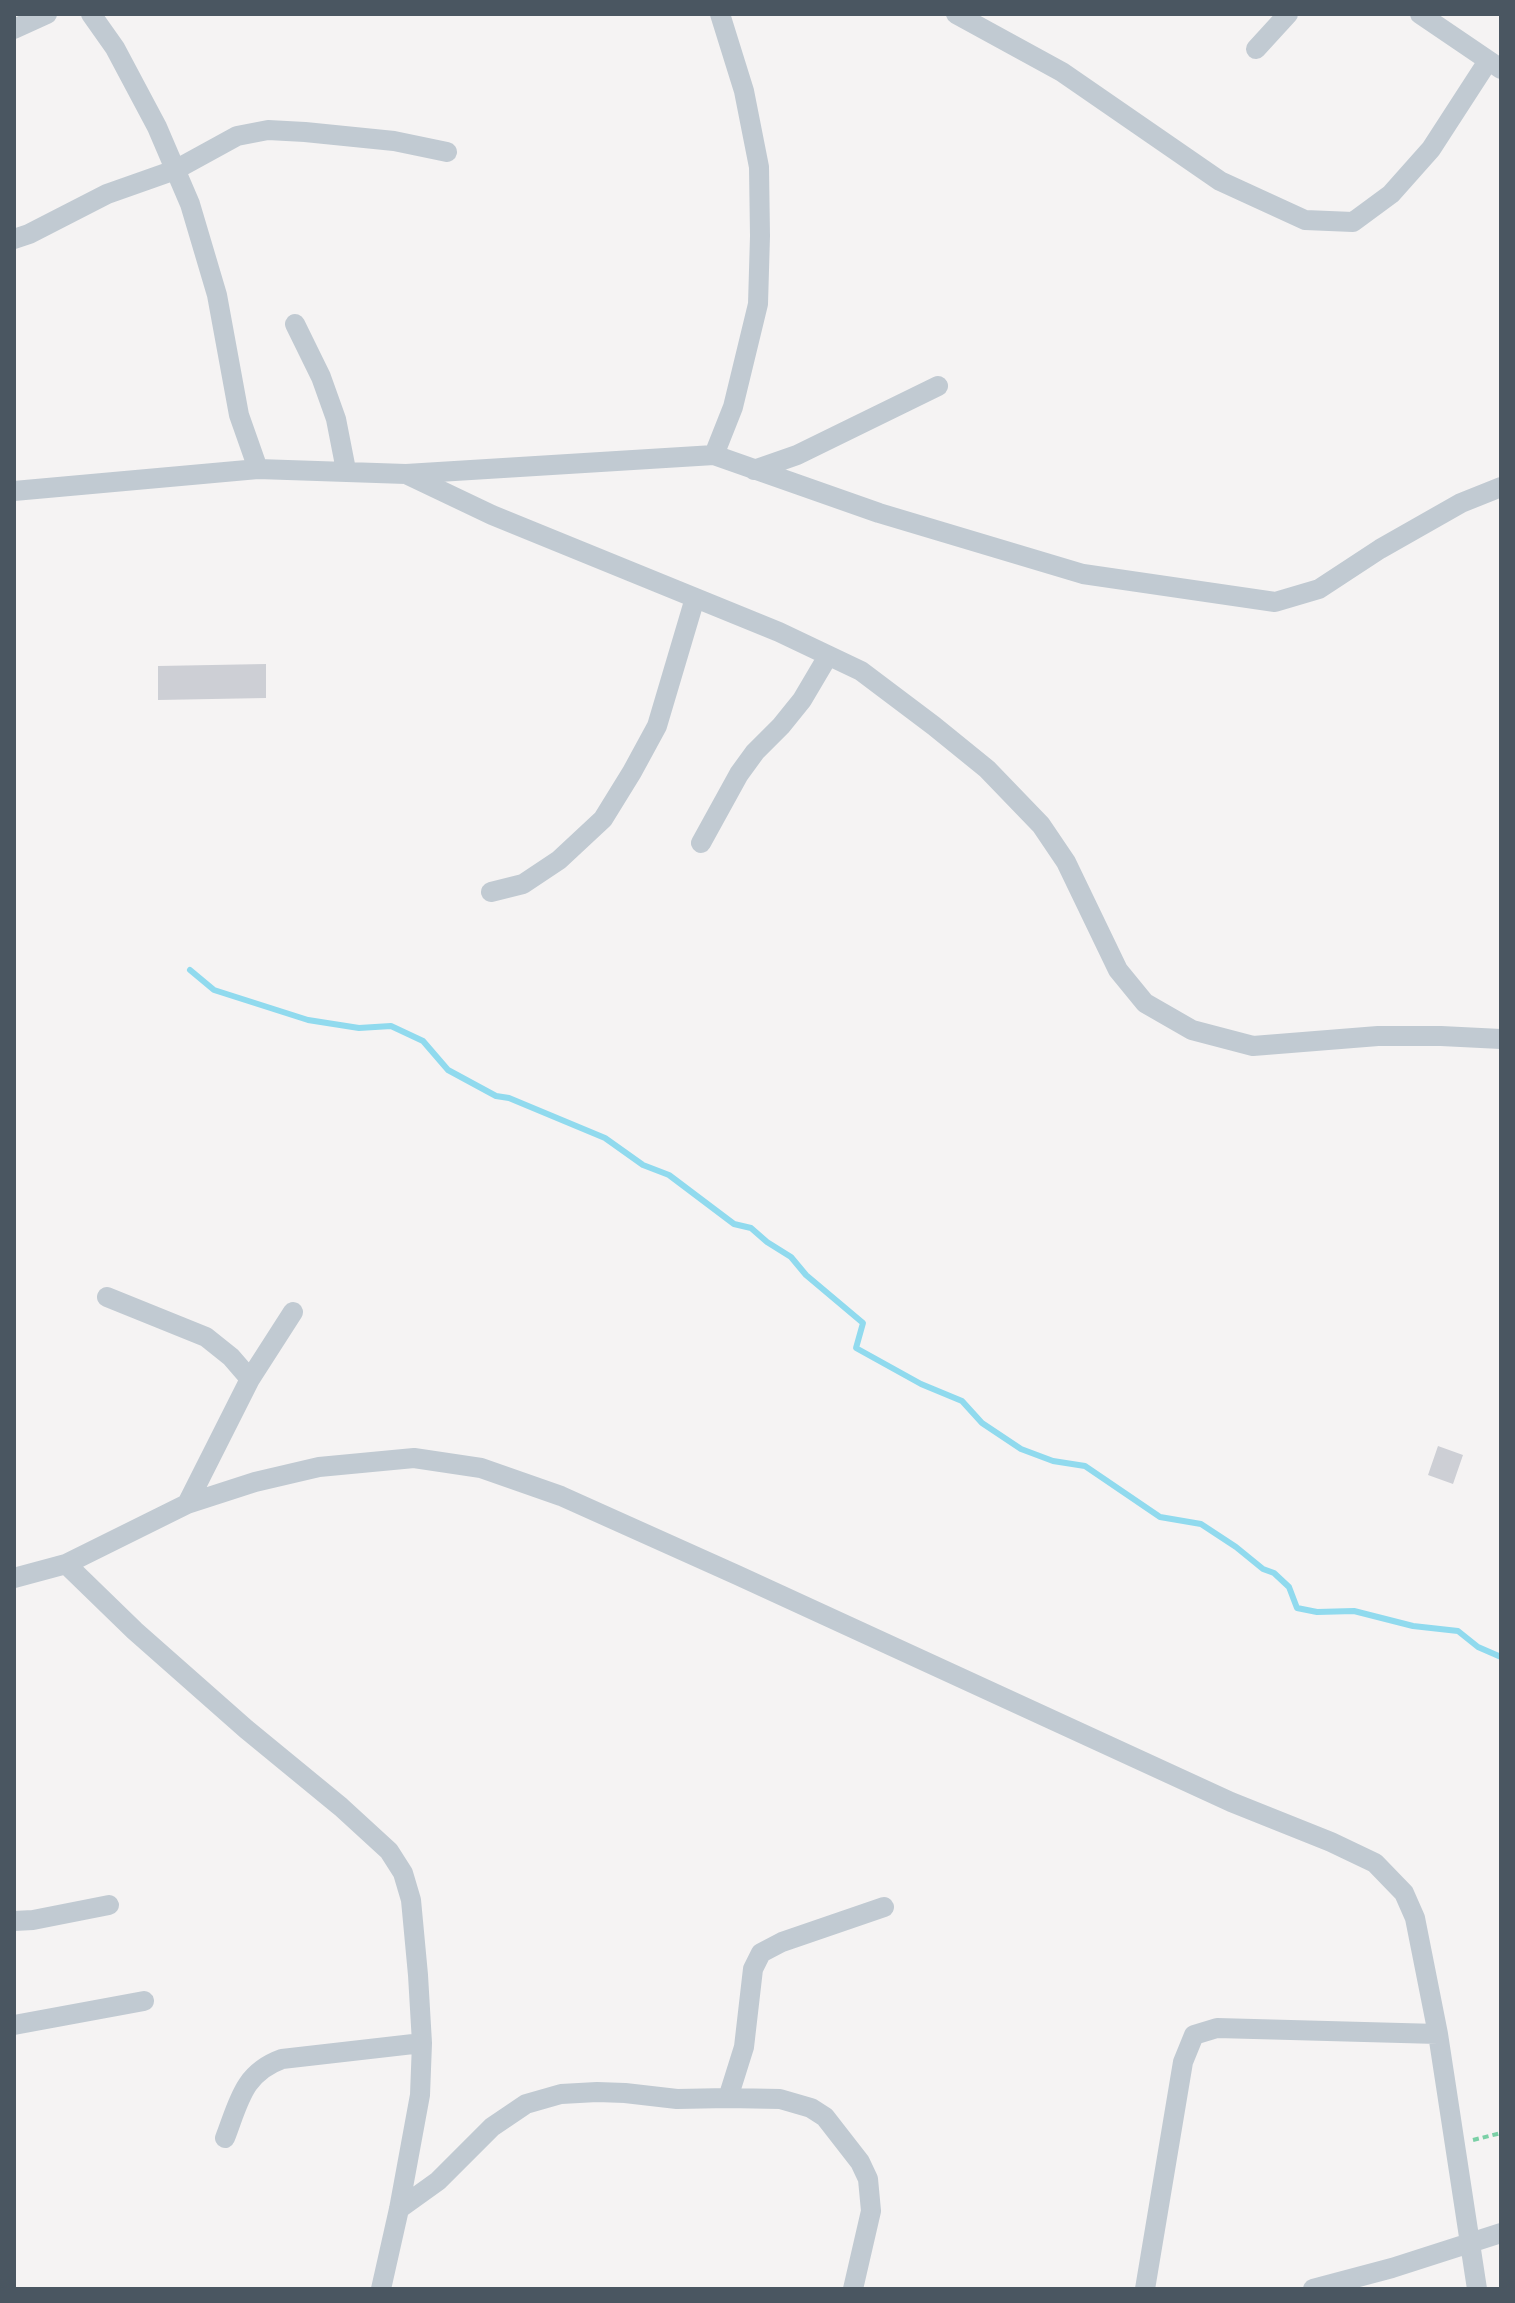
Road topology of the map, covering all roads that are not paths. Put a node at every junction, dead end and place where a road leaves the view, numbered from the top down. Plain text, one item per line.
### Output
1 (47, 14) edge
2 (91, 14) edge
3 (720, 14) edge
4 (956, 14) edge
5 (1288, 14) edge
6 (1420, 14) edge
7 (14, 29) edge
8 (1256, 49) dead end
9 (1495, 65) edge
10 (447, 152) dead end
11 (175, 170) junction
12 (14, 239) edge
13 (295, 324) dead end
14 (938, 386) dead end
15 (714, 455) junction
16 (258, 469) junction
17 (346, 470) junction
18 (754, 470) junction
19 (406, 474) junction
20 (1501, 487) edge
21 (14, 491) edge
22 (695, 598) junction
23 (828, 656) junction
24 (701, 843) dead end
25 (491, 892) dead end
26 (1500, 1037) edge
27 (107, 1297) dead end
28 (293, 1312) dead end
29 (250, 1379) junction
30 (187, 1504) junction
31 (66, 1564) junction
32 (14, 1578) edge
33 (109, 1905) dead end
34 (884, 1907) dead end
35 (14, 1921) edge
36 (144, 2001) dead end
37 (14, 2025) edge
38 (1438, 2034) junction
39 (422, 2043) junction
40 (728, 2098) junction
41 (225, 2138) dead end
42 (399, 2209) junction
43 (1501, 2233) edge
44 (1470, 2242) junction
45 (381, 2289) edge
46 (853, 2289) edge
47 (1145, 2289) edge
48 (1313, 2289) edge
49 (1477, 2289) edge

1 - 7 street
2 - 11 street
3 - 15 street
4 - 9 street
5 - 8 street
6 - 9 street
10 - 11 street
11 - 12 street
11 - 16 street
13 - 17 street
14 - 18 street
15 - 18 street
15 - 19 street
16 - 17 street
16 - 21 street
17 - 19 street
18 - 20 street
19 - 22 street
22 - 23 street
22 - 25 street
23 - 24 street
23 - 26 street
27 - 29 street
28 - 29 street
29 - 30 street
30 - 31 street
30 - 38 street
31 - 32 street
31 - 39 street
33 - 35 street
34 - 40 street
36 - 37 street
38 - 44 street
38 - 47 street
39 - 41 street
39 - 42 street
40 - 42 street
40 - 46 street
42 - 45 street
43 - 44 street
44 - 48 street
44 - 49 street

